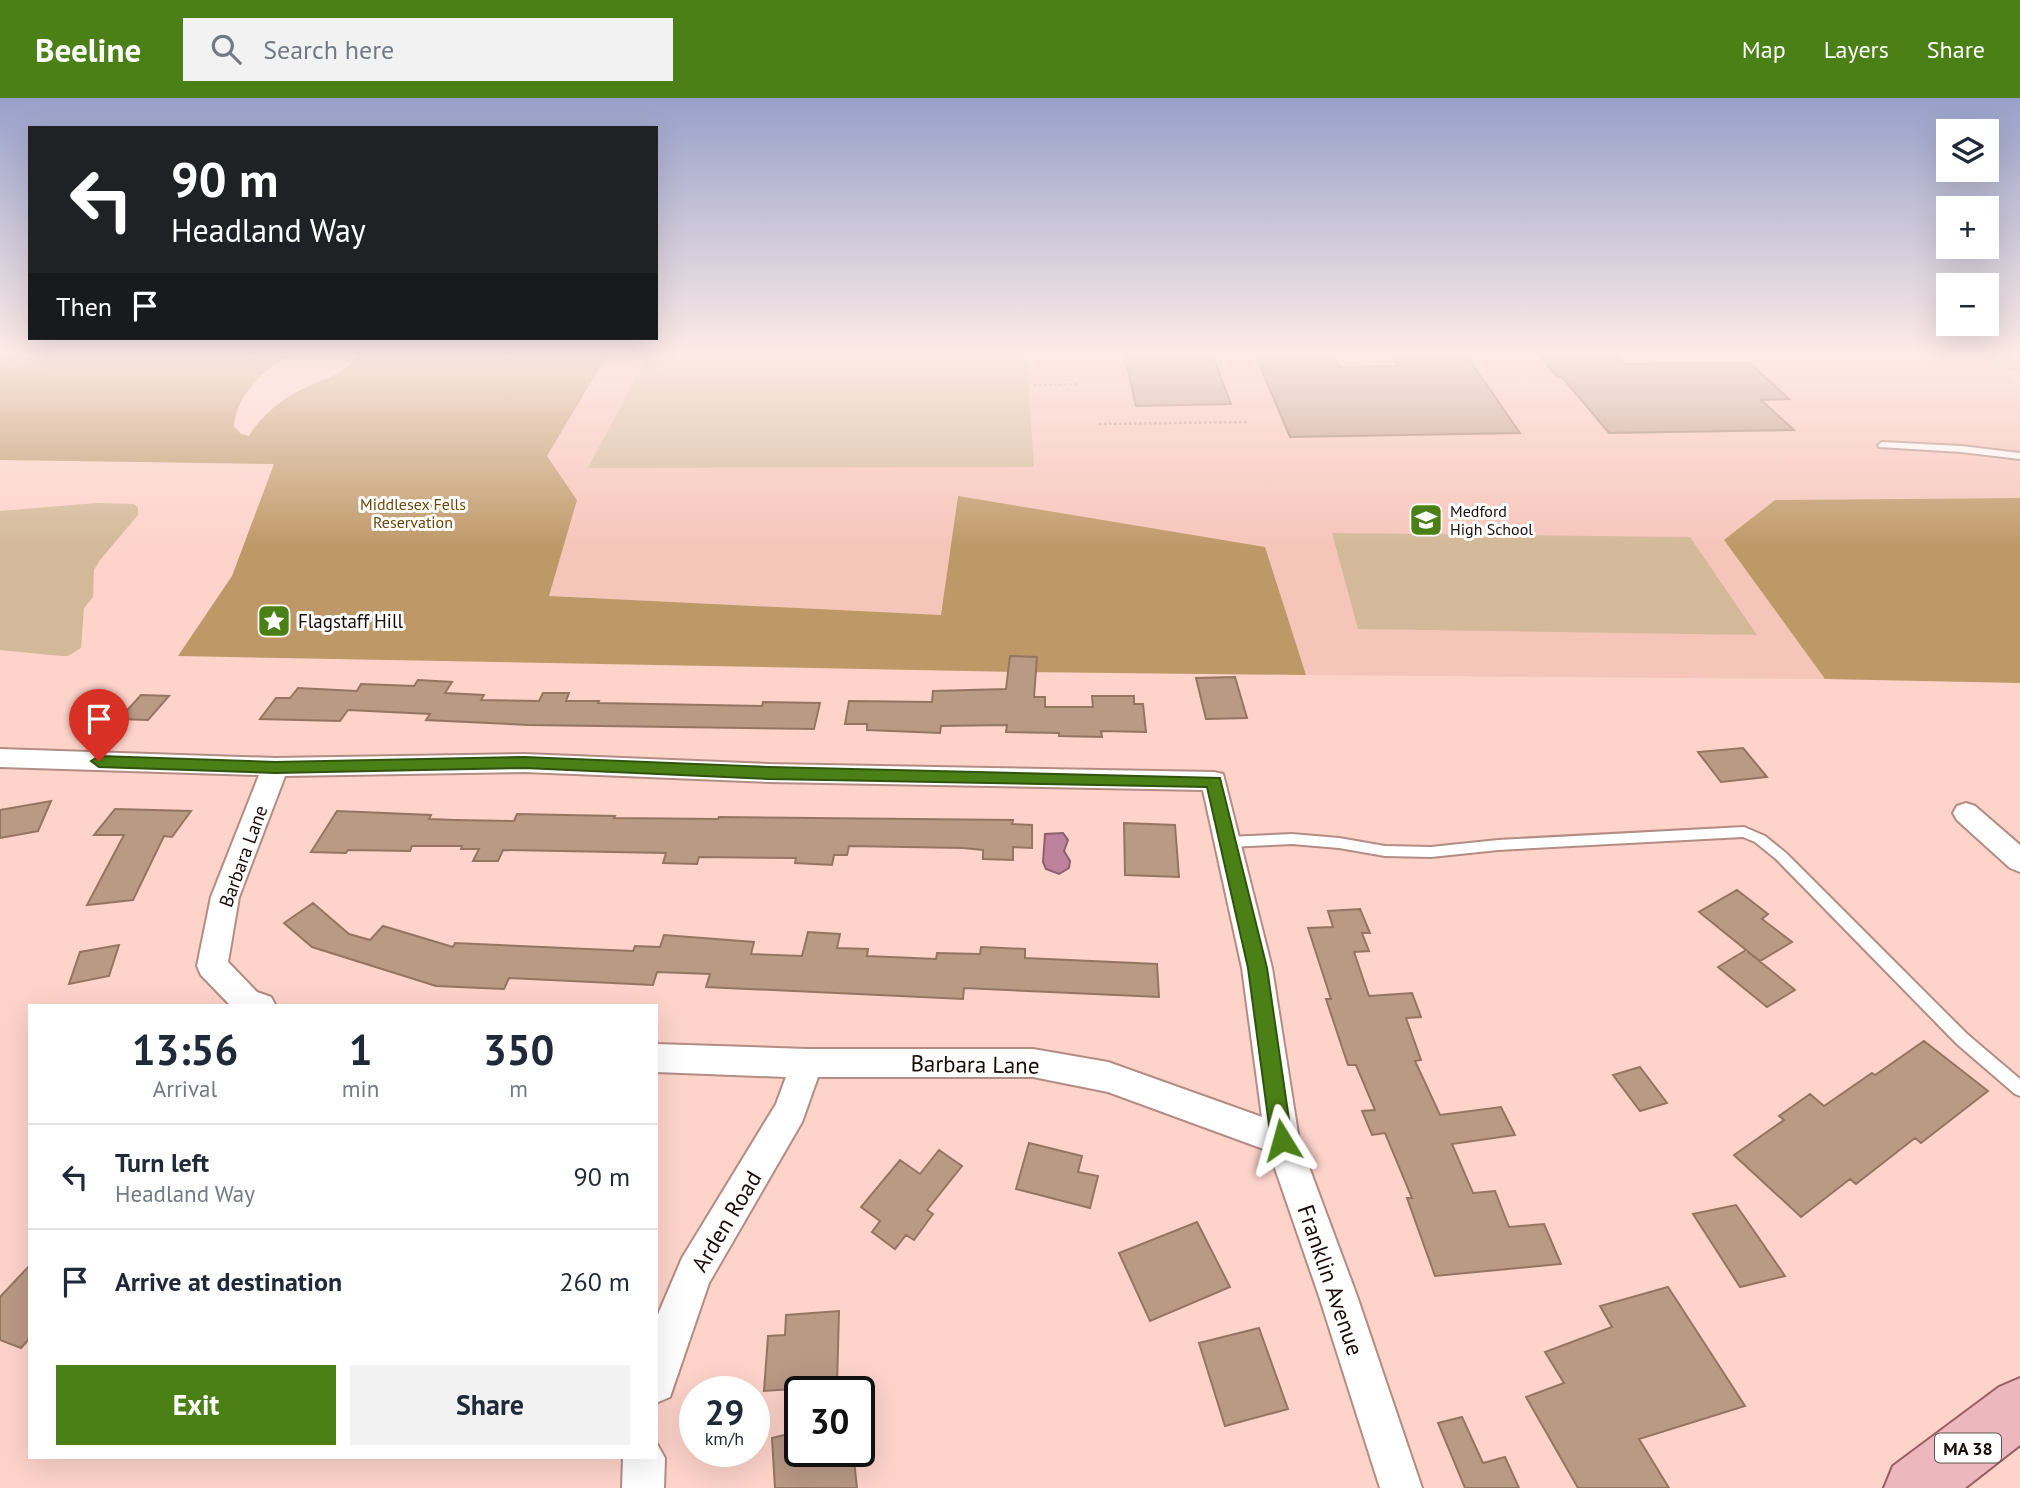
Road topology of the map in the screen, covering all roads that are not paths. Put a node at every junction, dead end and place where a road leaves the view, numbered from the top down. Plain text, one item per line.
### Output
1 (1882, 445) dead end
2 (2020, 456) edge
3 (0, 758) edge
4 (275, 767) junction
5 (1214, 782) joint
6 (1966, 813) dead end
7 (1228, 842) junction
8 (2020, 861) edge
9 (254, 1004) edge
10 (658, 1058) edge
11 (807, 1063) junction
12 (2020, 1089) edge
13 (1282, 1140) junction
14 (658, 1376) edge
15 (2020, 1408) edge
16 (644, 1459) edge
17 (643, 1488) edge
18 (1401, 1488) edge
19 (1915, 1488) edge

1 - 2 lane
3 - 4 street
4 - 5 street
4 - 9 street, Barbara Lane
5 - 7 street, Franklin Avenue
6 - 8 street
7 - 12 lane
7 - 13 street, Franklin Avenue
10 - 11 street, Barbara Lane
11 - 13 street, Barbara Lane
11 - 14 street, Arden Road
13 - 18 street, Franklin Avenue
15 - 19 main road, MA 38
16 - 17 street

